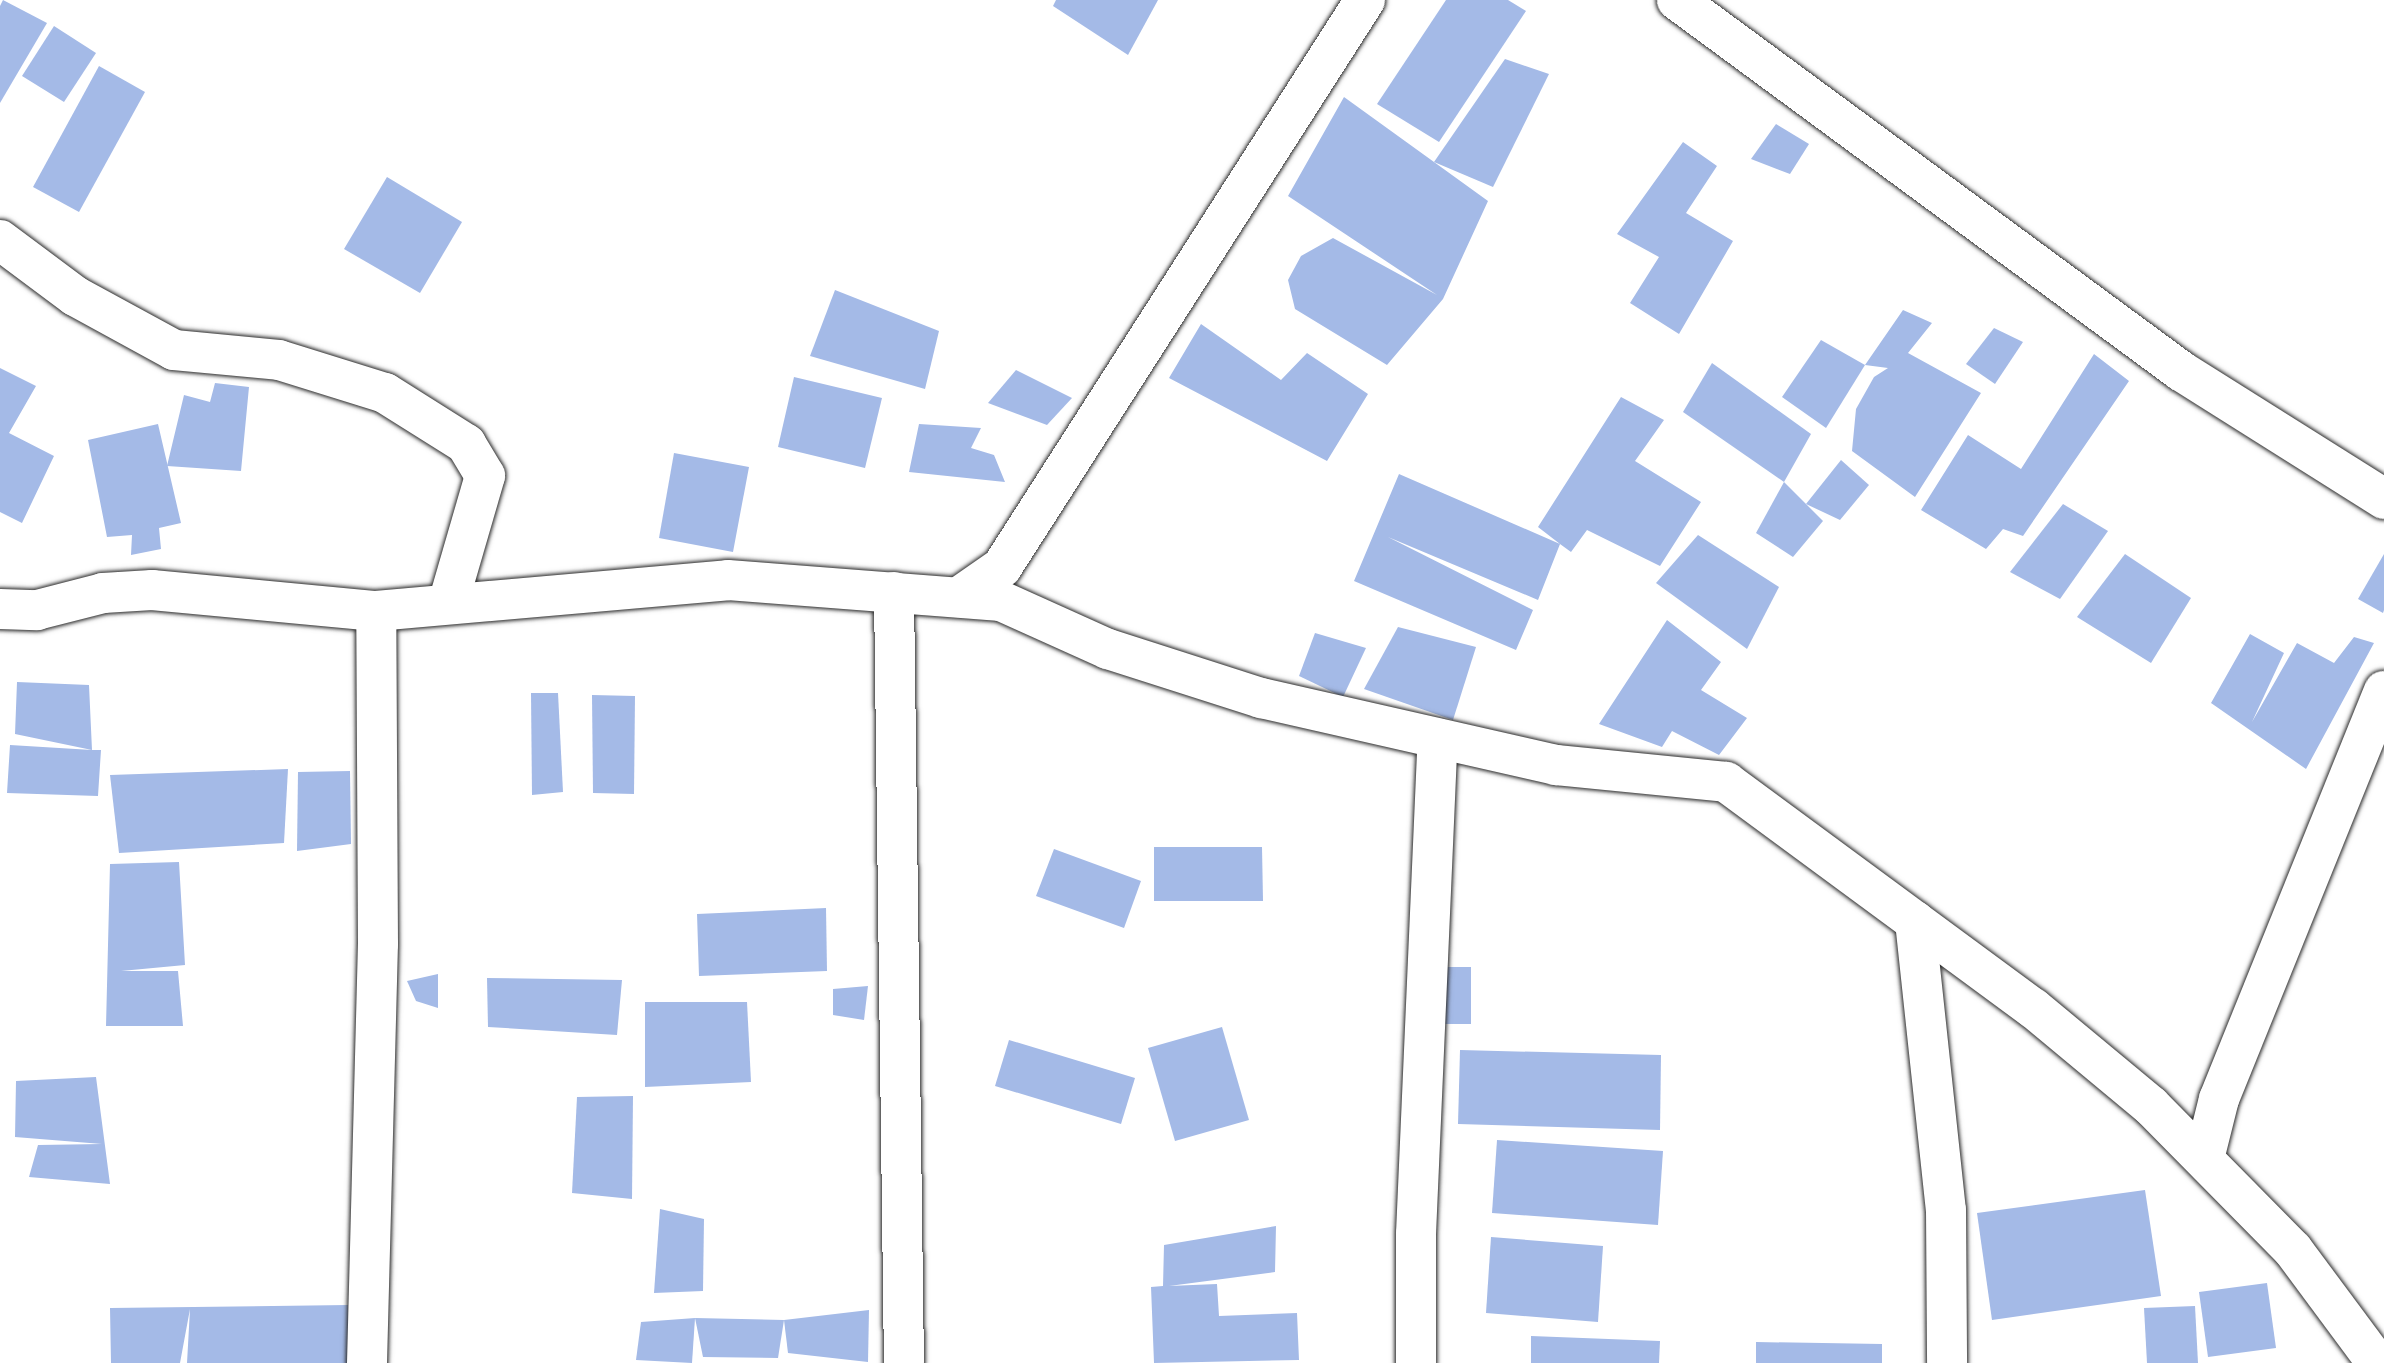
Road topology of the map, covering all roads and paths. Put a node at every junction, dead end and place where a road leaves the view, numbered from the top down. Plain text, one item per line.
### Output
1 (1365, 0) edge
2 (1677, 0) edge
3 (0, 240) edge
4 (2384, 499) edge
5 (1002, 567) junction
6 (894, 592) junction
7 (959, 596) junction
8 (448, 603) junction
9 (1012, 606) junction
10 (0, 609) edge
11 (376, 611) junction
12 (2384, 691) edge
13 (1438, 738) junction
14 (1914, 920) junction
15 (2218, 1099) junction
16 (2160, 1116) junction
17 (2204, 1159) junction
18 (367, 1363) edge
19 (904, 1363) edge
20 (1416, 1363) edge
21 (1947, 1363) edge
22 (2377, 1363) edge

1 - 5 street
2 - 4 street
3 - 8 street
5 - 7 street
5 - 9 street
6 - 7 street
6 - 8 street
6 - 19 street
7 - 9 street
8 - 11 street
9 - 13 street
10 - 11 street
11 - 18 street
12 - 15 street
13 - 14 street
13 - 20 street
14 - 16 street
14 - 21 street
15 - 16 street
15 - 17 street
16 - 17 street
17 - 22 street

